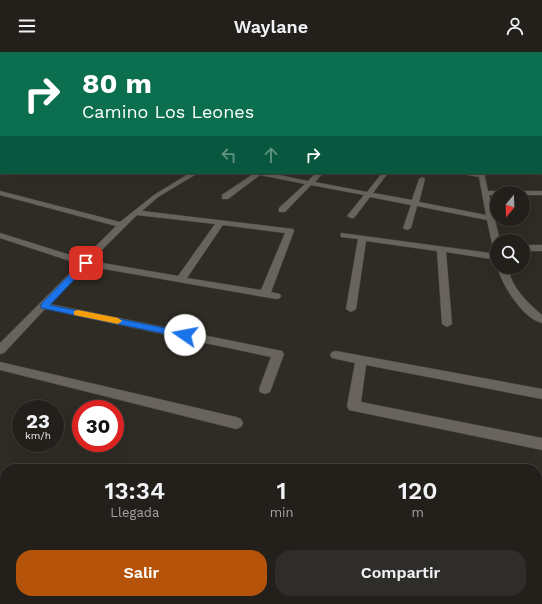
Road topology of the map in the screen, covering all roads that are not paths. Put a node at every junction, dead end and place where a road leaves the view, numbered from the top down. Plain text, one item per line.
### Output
1 (193, 174) edge
2 (258, 174) edge
3 (264, 174) edge
4 (319, 174) edge
5 (384, 174) edge
6 (472, 174) edge
7 (482, 175) edge
8 (422, 179) dead end
9 (310, 183) junction
10 (0, 193) edge
11 (486, 193) junction
12 (490, 193) edge
13 (530, 193) edge
14 (542, 193) edge
15 (369, 194) junction
16 (225, 197) dead end
17 (414, 203) junction
18 (282, 210) dead end
19 (135, 212) junction
20 (490, 213) edge
21 (351, 216) dead end
22 (490, 218) edge
23 (220, 223) junction
24 (121, 225) junction
25 (407, 228) dead end
26 (0, 235) edge
27 (344, 235) dead end
28 (362, 238) junction
29 (530, 248) edge
30 (542, 248) edge
31 (441, 249) junction
32 (490, 256) edge
33 (86, 263) junction
34 (504, 274) edge
35 (181, 279) junction
36 (265, 294) junction
37 (276, 296) dead end
38 (44, 306) junction
39 (351, 309) dead end
40 (542, 320) edge
41 (447, 324) dead end
42 (0, 350) edge
43 (336, 355) dead end
44 (361, 360) junction
45 (0, 366) edge
46 (266, 389) dead end
47 (542, 394) edge
48 (236, 423) dead end
49 (542, 444) edge

1 - 19 street
2 - 16 street
3 - 9 street
4 - 9 street
5 - 15 street
6 - 7 street
7 - 11 street
8 - 17 street
9 - 15 street
9 - 18 street
10 - 24 street
11 - 12 street
11 - 20 street
13 - 14 street
15 - 17 street
15 - 21 street
17 - 22 street
17 - 25 street
19 - 23 street
19 - 24 street
23 - 35 street
23 - 36 street
24 - 33 street
26 - 33 street
27 - 28 street
28 - 31 street
28 - 39 street
29 - 30 street
31 - 32 street
31 - 41 street
33 - 35 street
33 - 38 street
34 - 40 street
35 - 36 street
36 - 37 street
38 - 42 street
38 - 46 street
43 - 44 street
44 - 47 street
44 - 49 street
45 - 48 street

